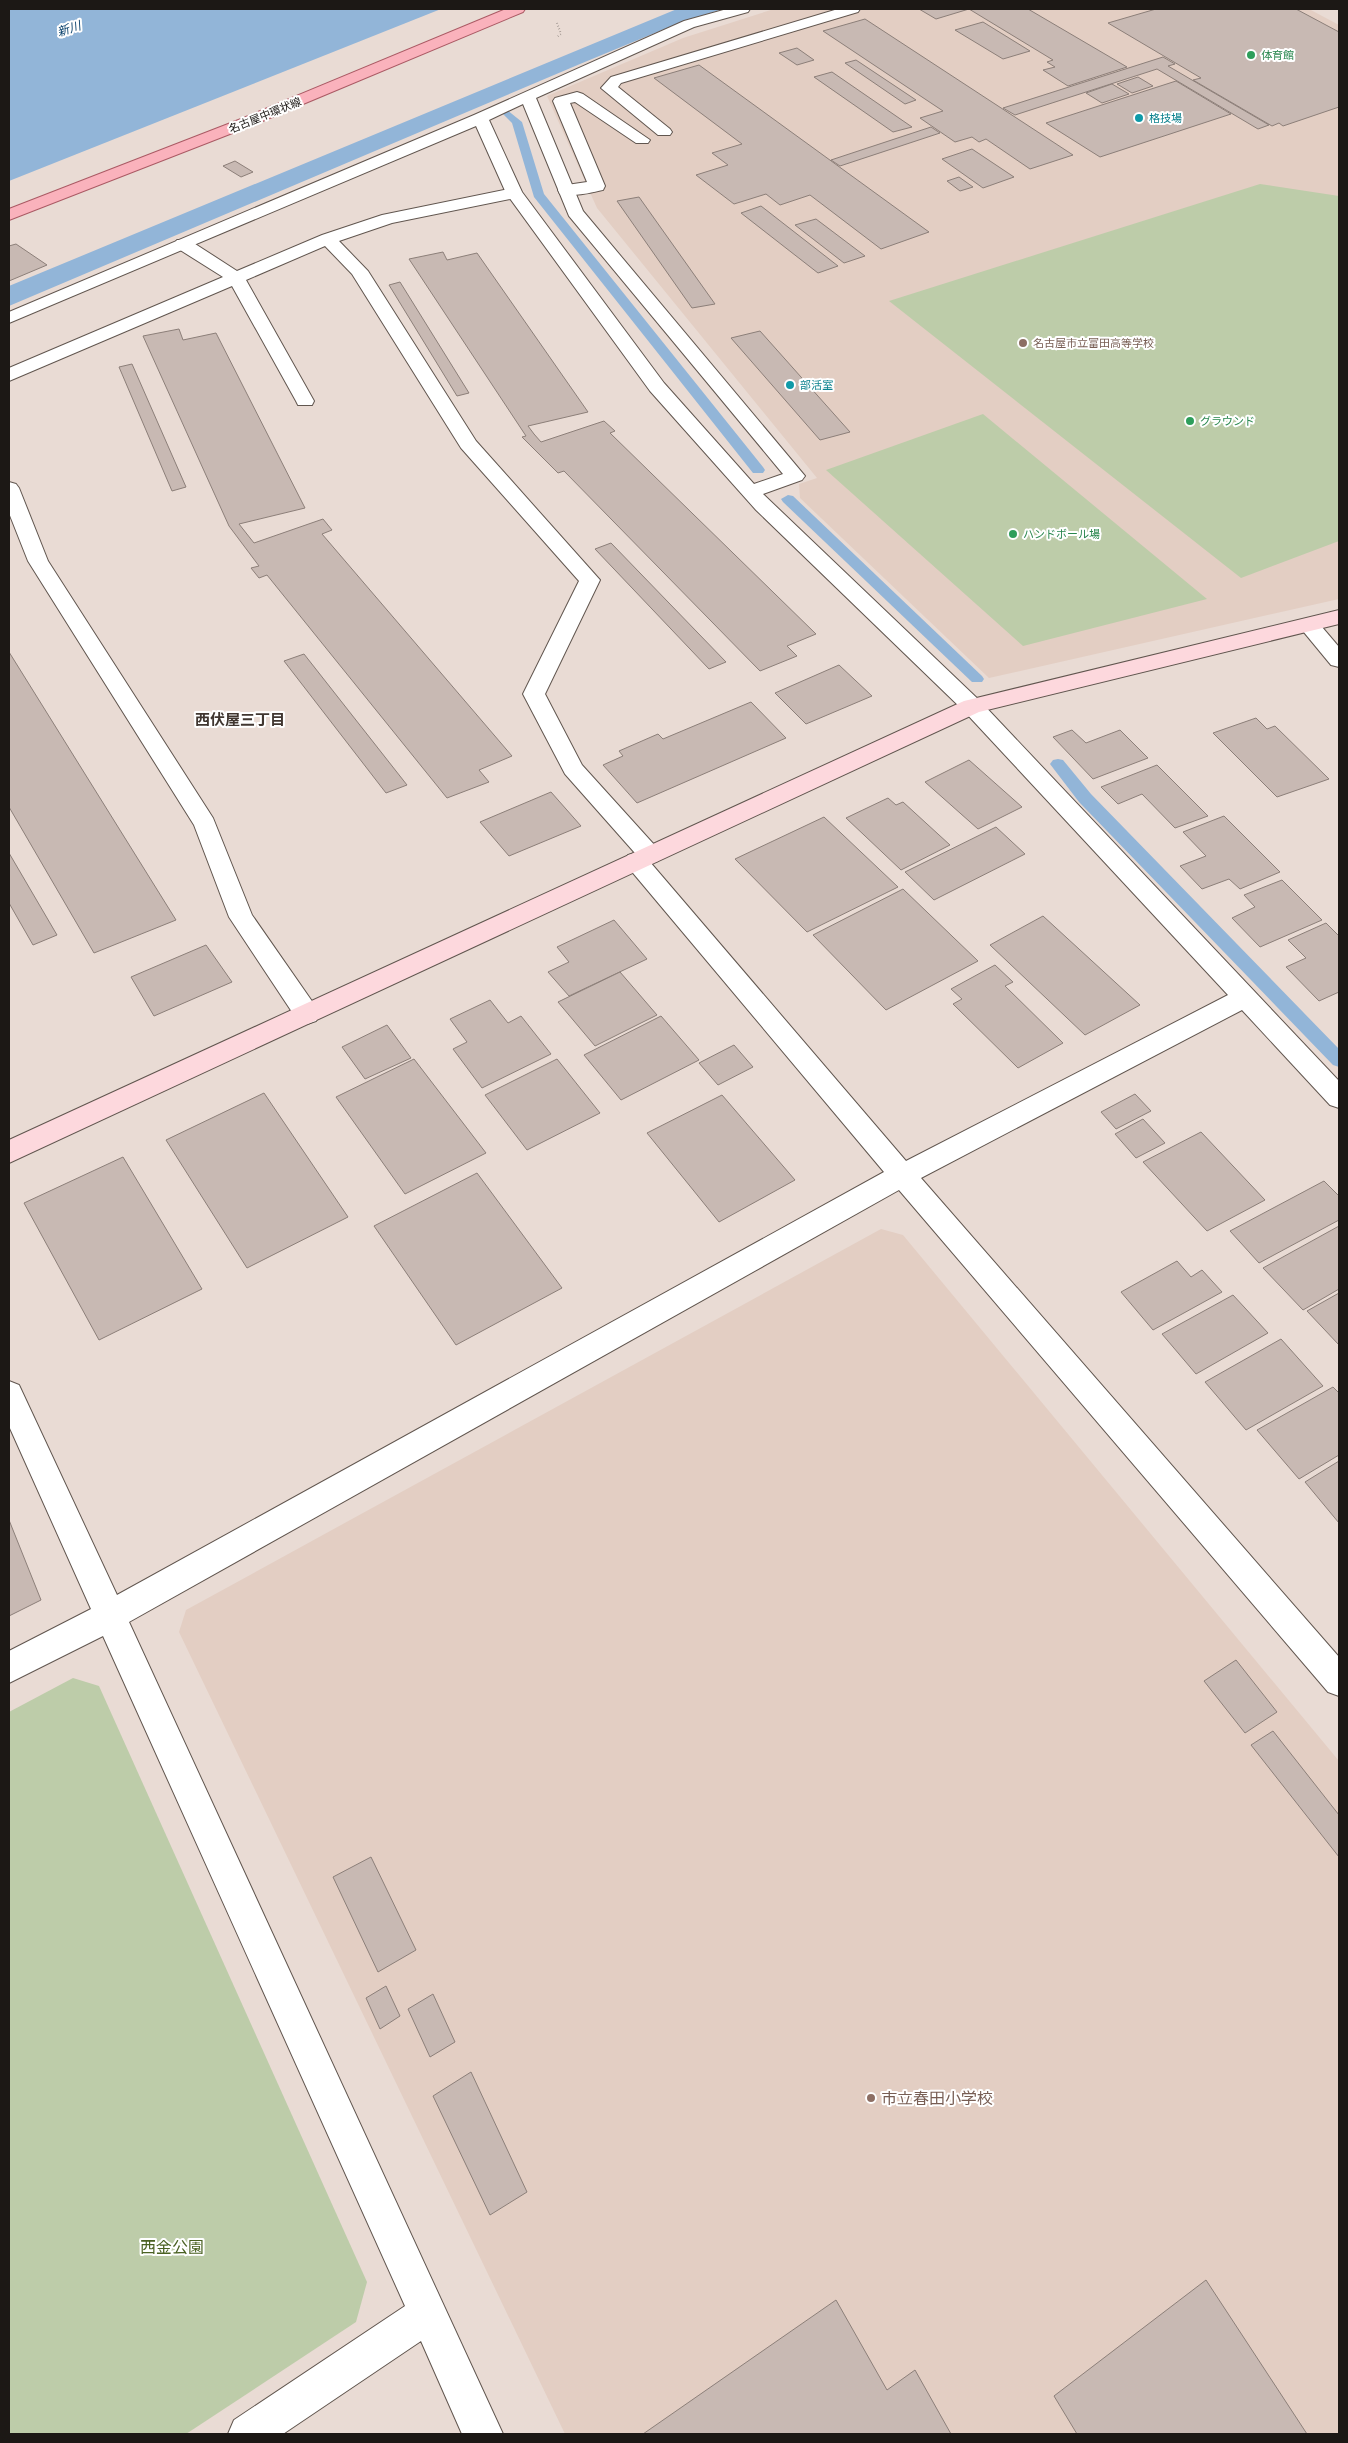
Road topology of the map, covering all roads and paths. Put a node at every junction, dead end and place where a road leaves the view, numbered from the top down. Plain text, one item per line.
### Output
1 (518, 9) edge
2 (743, 9) edge
3 (853, 9) edge
4 (528, 98) junction
5 (480, 118) junction
6 (664, 132) dead end
7 (642, 140) dead end
8 (566, 190) junction
9 (514, 193) junction
10 (9, 215) edge
11 (328, 239) junction
12 (183, 244) junction
13 (236, 278) junction
14 (9, 318) edge
15 (9, 375) edge
16 (306, 401) dead end
17 (9, 488) edge
18 (750, 492) junction
19 (1339, 617) edge
20 (1309, 625) junction
21 (1339, 660) edge
22 (972, 706) junction
23 (643, 858) junction
24 (1244, 998) junction
25 (307, 1014) junction
26 (1339, 1098) edge
27 (9, 1152) edge
28 (902, 1175) junction
29 (9, 1394) edge
30 (111, 1615) junction
31 (9, 1668) edge
32 (1339, 1681) edge
33 (427, 2314) junction
34 (248, 2434) edge
35 (483, 2434) edge

1 - 10 main road, 名古屋中環状線
2 - 4 street
3 - 6 street
4 - 5 street
4 - 8 street
5 - 9 street
5 - 12 street
7 - 8 street
8 - 18 street
9 - 11 street
9 - 18 street
11 - 13 street
11 - 23 street
12 - 13 street
12 - 14 street
13 - 15 street
13 - 16 street
17 - 25 street
18 - 22 street
19 - 20 street
20 - 21 street
20 - 22 street
22 - 23 street
22 - 24 street
23 - 25 street
23 - 28 street
24 - 26 street
24 - 28 street
25 - 27 street
28 - 30 street
28 - 32 street
29 - 30 street
30 - 31 street
30 - 33 street
33 - 34 street
33 - 35 street

